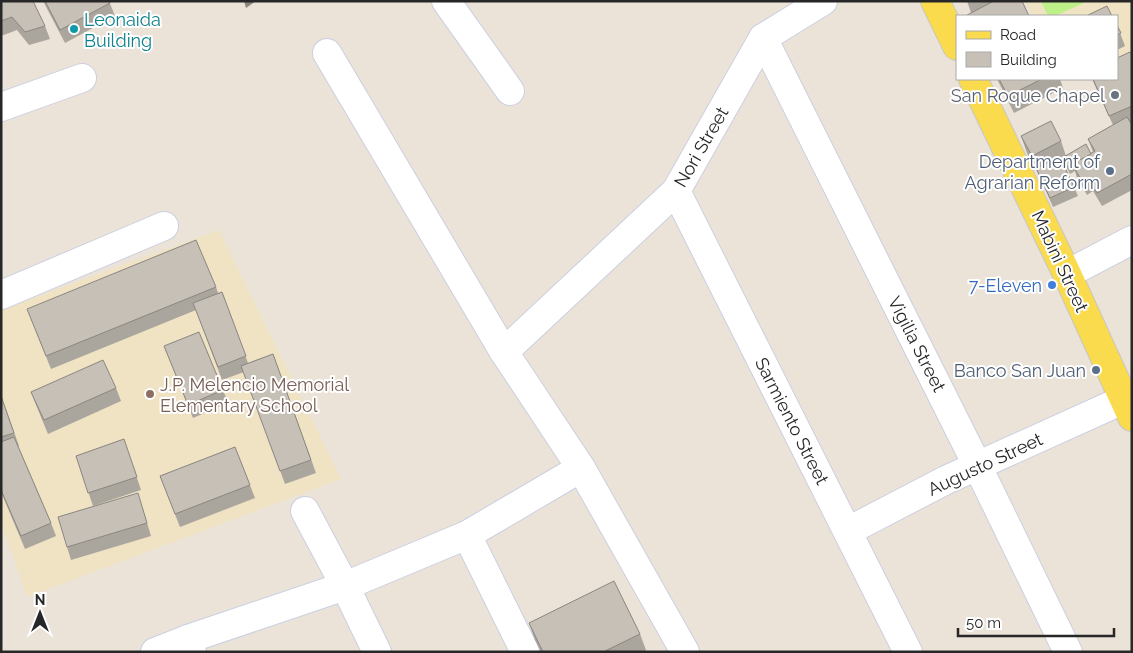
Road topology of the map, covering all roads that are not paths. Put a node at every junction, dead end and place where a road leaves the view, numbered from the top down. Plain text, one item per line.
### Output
1 (446, 1) edge
2 (823, 1) edge
3 (935, 1) edge
4 (763, 38) junction
5 (956, 44) edge
6 (327, 53) dead end
7 (82, 78) dead end
8 (972, 80) edge
9 (510, 91) dead end
10 (1, 107) edge
11 (676, 191) junction
12 (164, 226) dead end
13 (1132, 240) edge
14 (1067, 274) junction
15 (1, 295) edge
16 (504, 352) junction
17 (1128, 409) edge
18 (978, 466) junction
19 (581, 468) junction
20 (304, 511) dead end
21 (848, 531) junction
22 (467, 535) junction
23 (345, 586) junction
24 (190, 645) edge
25 (155, 652) edge
26 (377, 652) edge
27 (525, 652) edge
28 (685, 652) edge
29 (908, 652) edge
30 (1068, 652) edge

1 - 9 street
2 - 4 street, Nori Street
3 - 5 main road
4 - 11 street, Nori Street
4 - 18 street, Vigilia Street
6 - 16 street
7 - 10 street
8 - 14 main road, Mabini Street
11 - 16 street, Nori Street
11 - 21 street, Sarmiento Street
12 - 15 street
13 - 14 street
14 - 17 main road, Mabini Street
16 - 19 street
17 - 18 street, Augusto Street
18 - 21 street, Augusto Street
18 - 30 street, Vigilia Street
19 - 22 street
19 - 28 street
20 - 23 street
21 - 29 street, Sarmiento Street
22 - 23 street
22 - 27 street
23 - 24 street
23 - 26 street
24 - 25 street

